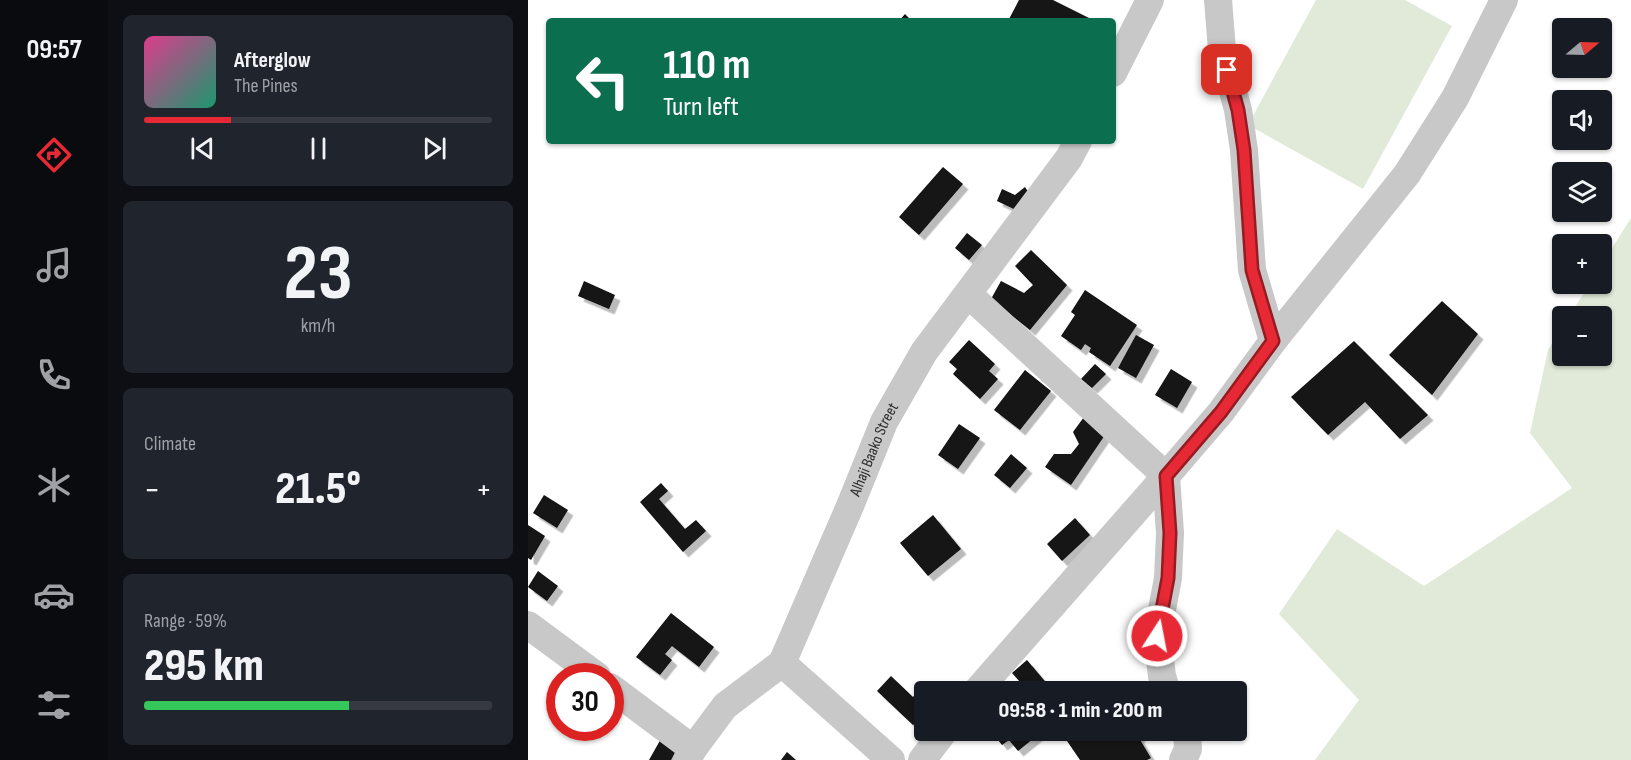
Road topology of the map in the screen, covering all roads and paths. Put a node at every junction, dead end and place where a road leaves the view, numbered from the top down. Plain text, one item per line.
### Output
1 (1150, 0) edge
2 (1218, 0) edge
3 (1504, 0) edge
4 (1116, 67) edge
5 (1076, 144) edge
6 (968, 294) junction
7 (1273, 341) junction
8 (1166, 476) junction
9 (528, 625) edge
10 (579, 663) edge
11 (782, 663) junction
12 (986, 681) edge
13 (1164, 681) edge
14 (624, 699) edge
15 (937, 741) edge
16 (1188, 741) edge
17 (690, 754) edge
18 (891, 760) edge
19 (922, 760) edge
20 (1183, 760) edge

1 - 4 street
2 - 7 street
3 - 7 street
5 - 6 street, Alhaji Baako Street
6 - 8 street
6 - 11 street, Alhaji Baako Street
7 - 8 street
8 - 12 street
8 - 13 street
9 - 10 street
11 - 17 street, Alhaji Baako Street
11 - 18 street
14 - 17 street
15 - 19 street
16 - 20 street

